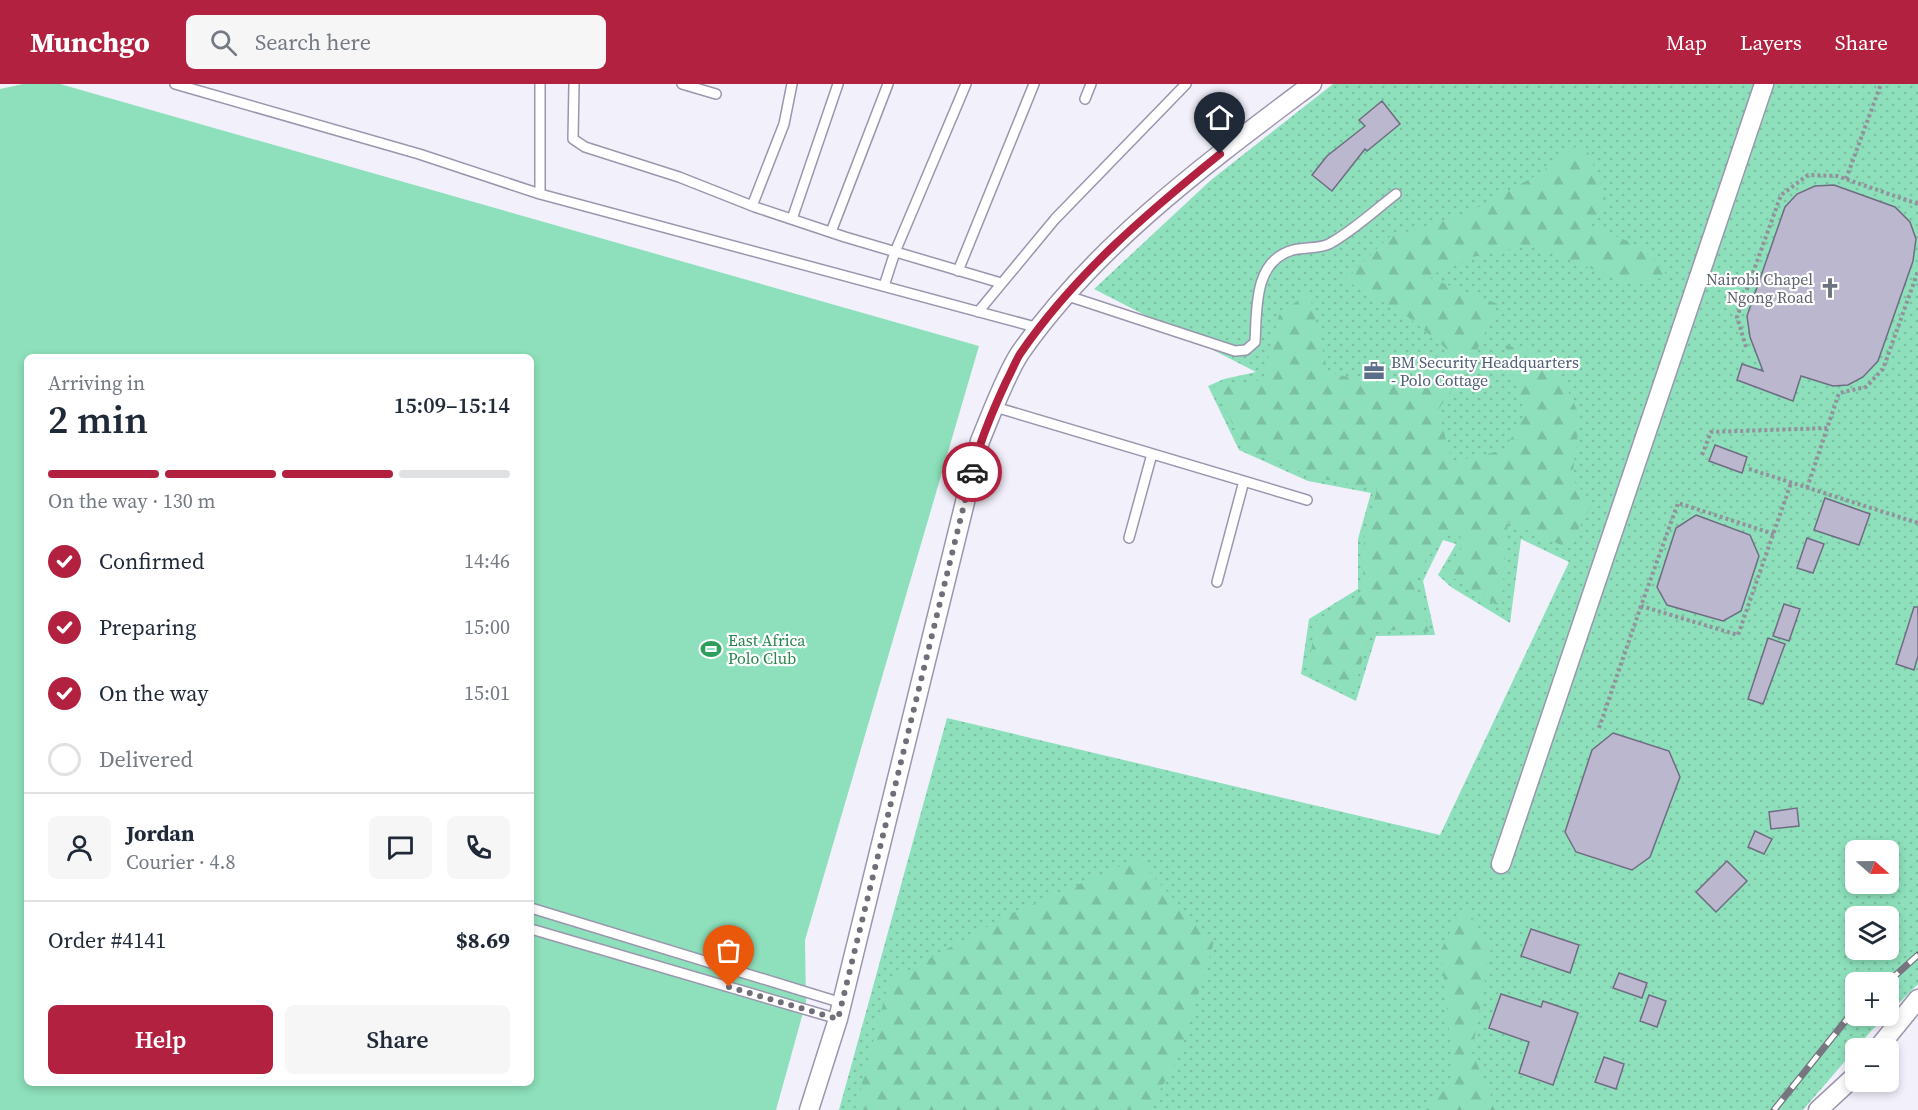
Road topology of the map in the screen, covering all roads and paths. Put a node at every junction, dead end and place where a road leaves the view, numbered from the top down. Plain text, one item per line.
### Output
1 (175, 84) edge
2 (540, 84) edge
3 (574, 84) edge
4 (682, 84) edge
5 (792, 84) edge
6 (838, 84) edge
7 (888, 84) edge
8 (966, 84) edge
9 (1034, 84) edge
10 (1091, 84) edge
11 (1186, 84) edge
12 (1312, 84) edge
13 (1764, 84) edge
14 (1881, 84) edge
15 (716, 94) dead end
16 (1085, 99) dead end
17 (1846, 179) junction
18 (540, 194) junction
19 (1396, 194) dead end
20 (1918, 204) edge
21 (752, 206) junction
22 (792, 219) junction
23 (831, 232) junction
24 (895, 252) junction
25 (958, 271) junction
26 (1918, 271) edge
27 (1001, 283) junction
28 (884, 286) junction
29 (1065, 295) junction
30 (978, 312) junction
31 (1040, 328) junction
32 (1746, 347) dead end
33 (994, 407) junction
34 (1828, 428) junction
35 (1152, 454) junction
36 (1702, 455) dead end
37 (1749, 469) dead end
38 (1244, 482) junction
39 (1791, 483) junction
40 (1808, 488) junction
41 (1307, 500) dead end
42 (1918, 523) edge
43 (1774, 534) junction
44 (1129, 538) dead end
45 (1217, 582) dead end
46 (1641, 606) junction
47 (1599, 728) dead end
48 (1502, 864) dead end
49 (534, 909) edge
50 (534, 930) edge
51 (1918, 999) edge
52 (840, 1011) junction
53 (1886, 1038) edge
54 (1845, 1086) edge
55 (812, 1109) edge
56 (1818, 1110) edge

1 - 18 lane
2 - 18 lane
3 - 21 lane
4 - 15 lane
5 - 21 lane
6 - 22 lane
7 - 23 lane
8 - 24 lane
9 - 25 lane
10 - 16 lane
11 - 27 lane
12 - 29 street
13 - 48 street
14 - 17 path
17 - 20 path
17 - 32 path
18 - 28 lane
19 - 29 lane
21 - 22 lane
22 - 23 lane
23 - 24 lane
24 - 25 lane
24 - 28 lane
25 - 27 lane
26 - 34 path
27 - 30 lane
28 - 30 lane
29 - 31 street
30 - 31 lane
31 - 33 street
33 - 35 lane
33 - 52 street
34 - 36 path
34 - 40 path
35 - 38 lane
35 - 44 lane
37 - 39 path
38 - 41 lane
38 - 45 lane
39 - 40 path
39 - 43 path
40 - 42 path
43 - 46 path
43 - 46 path
46 - 47 path
49 - 52 lane
50 - 52 lane
51 - 53 street
52 - 55 street
54 - 56 street

